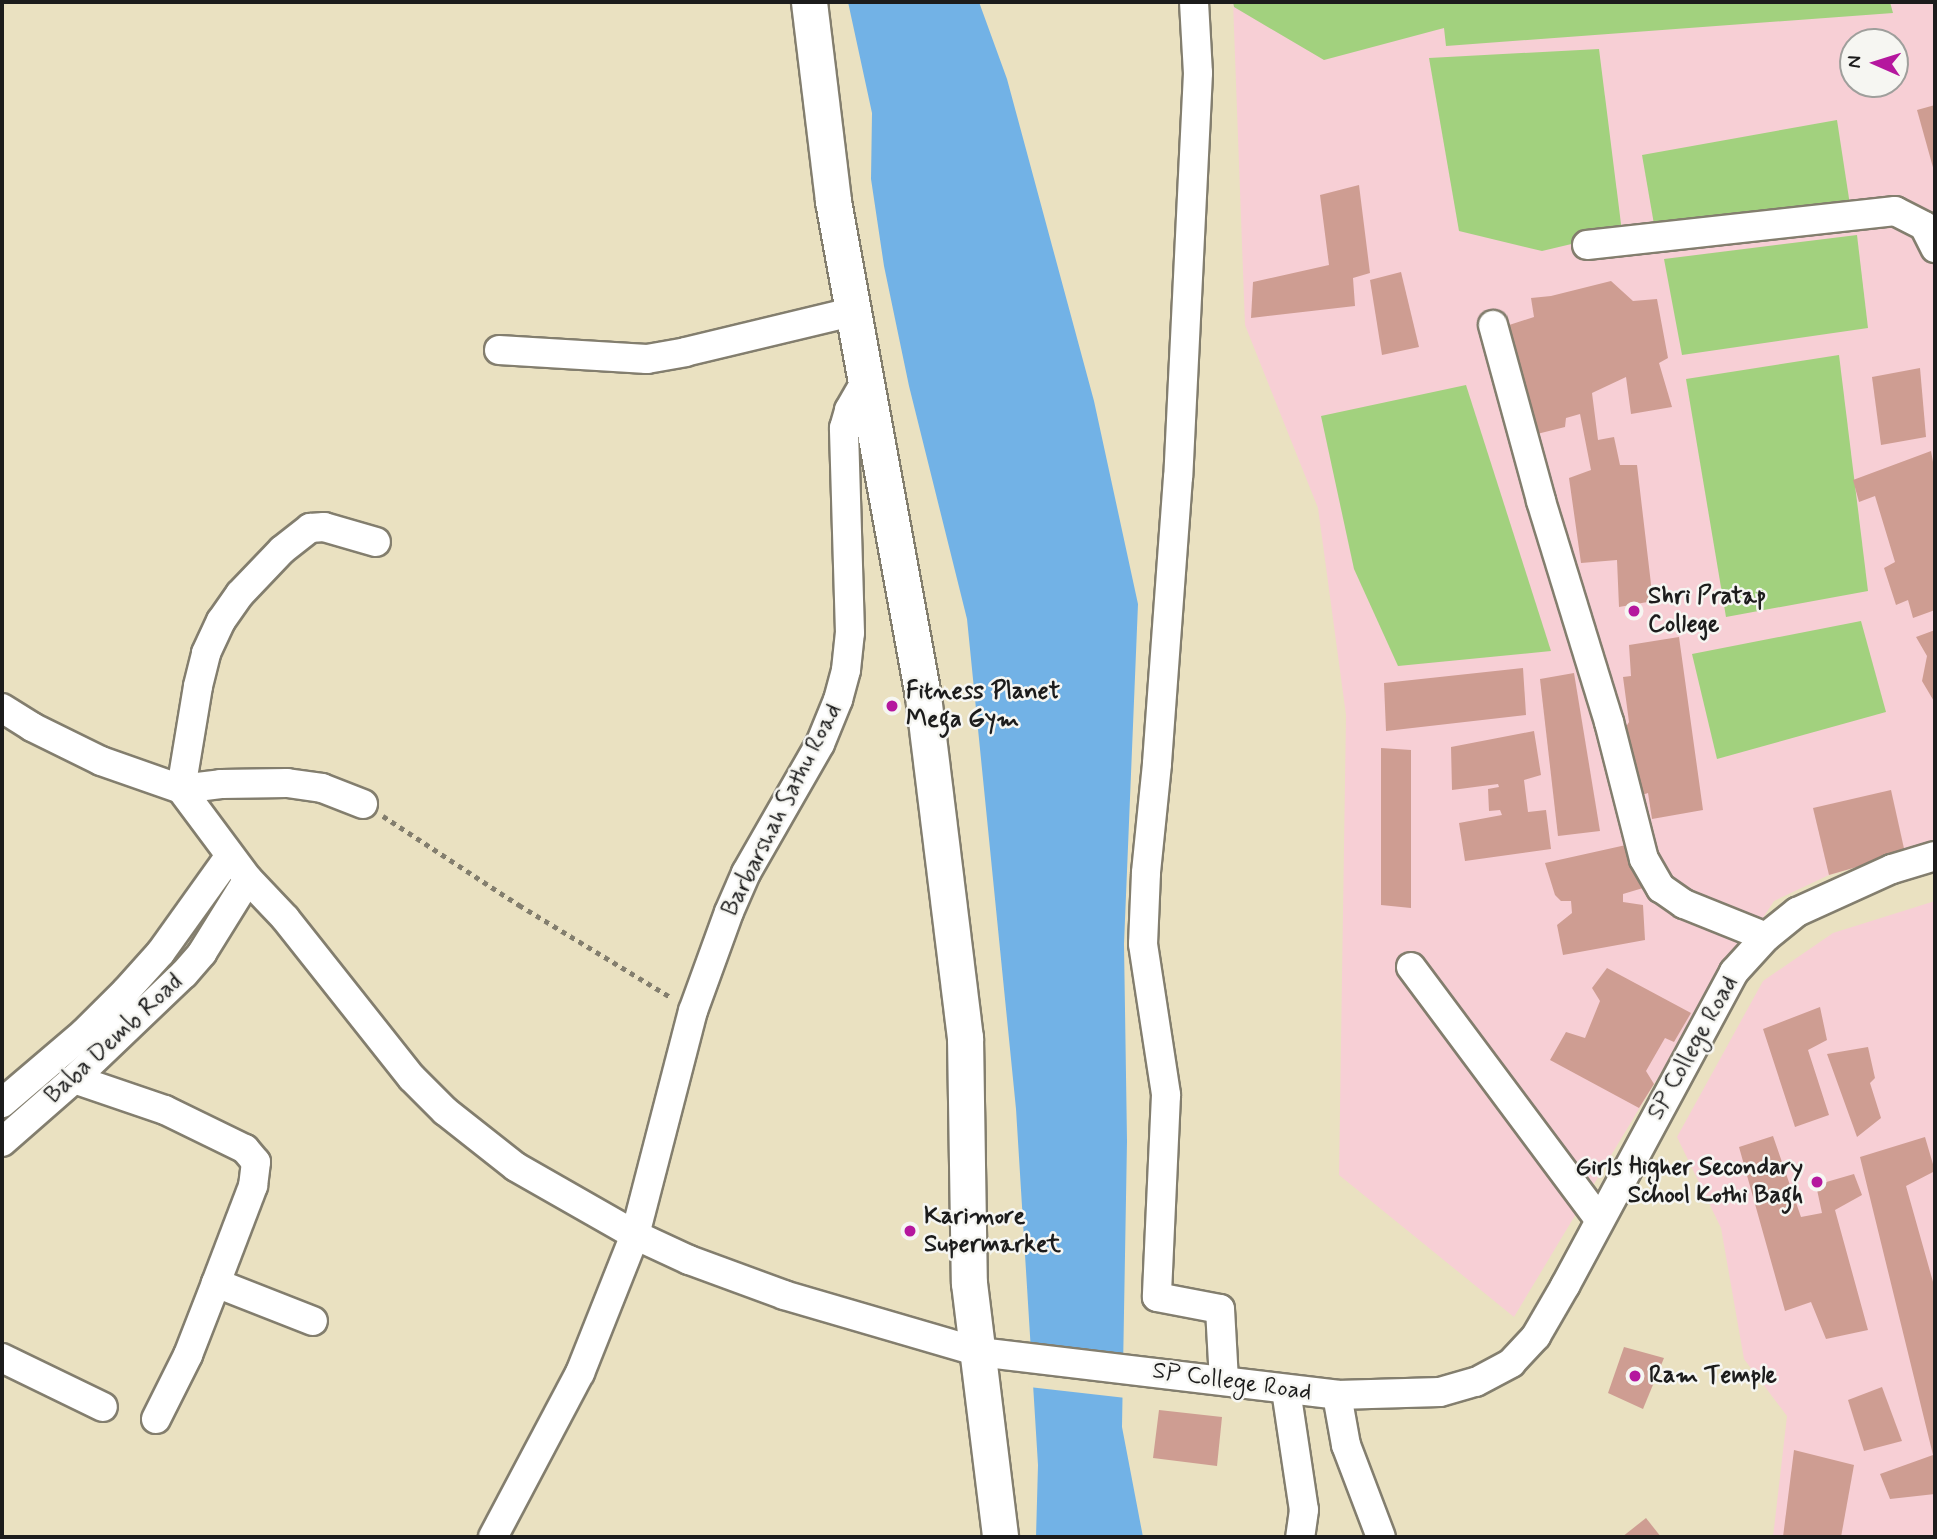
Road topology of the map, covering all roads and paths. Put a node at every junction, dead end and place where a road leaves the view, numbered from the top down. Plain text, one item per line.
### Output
1 (809, 2) edge
2 (1194, 2) edge
3 (1931, 233) edge
4 (1587, 245) dead end
5 (852, 312) junction
6 (1493, 325) dead end
7 (499, 350) dead end
8 (867, 379) junction
9 (376, 542) dead end
10 (2, 708) edge
11 (181, 789) junction
12 (363, 804) joint
13 (1935, 856) edge
14 (229, 857) junction
15 (248, 878) junction
16 (1766, 937) junction
17 (1411, 967) dead end
18 (694, 1011) junction
19 (74, 1079) junction
20 (2, 1103) edge
21 (4, 1135) edge
22 (1599, 1219) junction
23 (635, 1235) junction
24 (216, 1283) junction
25 (313, 1321) dead end
26 (993, 1353) junction
27 (2, 1359) edge
28 (1224, 1380) junction
29 (1286, 1390) junction
30 (1337, 1395) junction
31 (103, 1407) dead end
32 (156, 1419) dead end
33 (493, 1537) edge
34 (1000, 1537) edge
35 (1300, 1537) edge
36 (1381, 1537) edge

1 - 5 main road
2 - 28 street
3 - 4 street
5 - 7 street
5 - 8 main road
6 - 16 street
8 - 18 street, Barbarshah Sathu Road
8 - 26 main road
9 - 11 street
10 - 11 street
11 - 12 street
11 - 14 street, SP College Road
12 - 18 path
13 - 16 street, SP College Road
14 - 15 street, SP College Road
14 - 20 street, Baba Demb Road
15 - 19 street, Baba Demb Road
15 - 23 street, SP College Road
16 - 22 street, SP College Road
17 - 22 street
18 - 23 street, Barbarshah Sathu Road
19 - 21 street, Baba Demb Road
19 - 24 street
22 - 30 street, SP College Road
23 - 26 street, SP College Road
23 - 33 street, Barbarshah Sathu Road
24 - 25 street
24 - 32 street
26 - 28 street, SP College Road
26 - 34 main road
27 - 31 street
28 - 29 street, SP College Road
29 - 30 street, SP College Road
29 - 35 street
30 - 36 street

